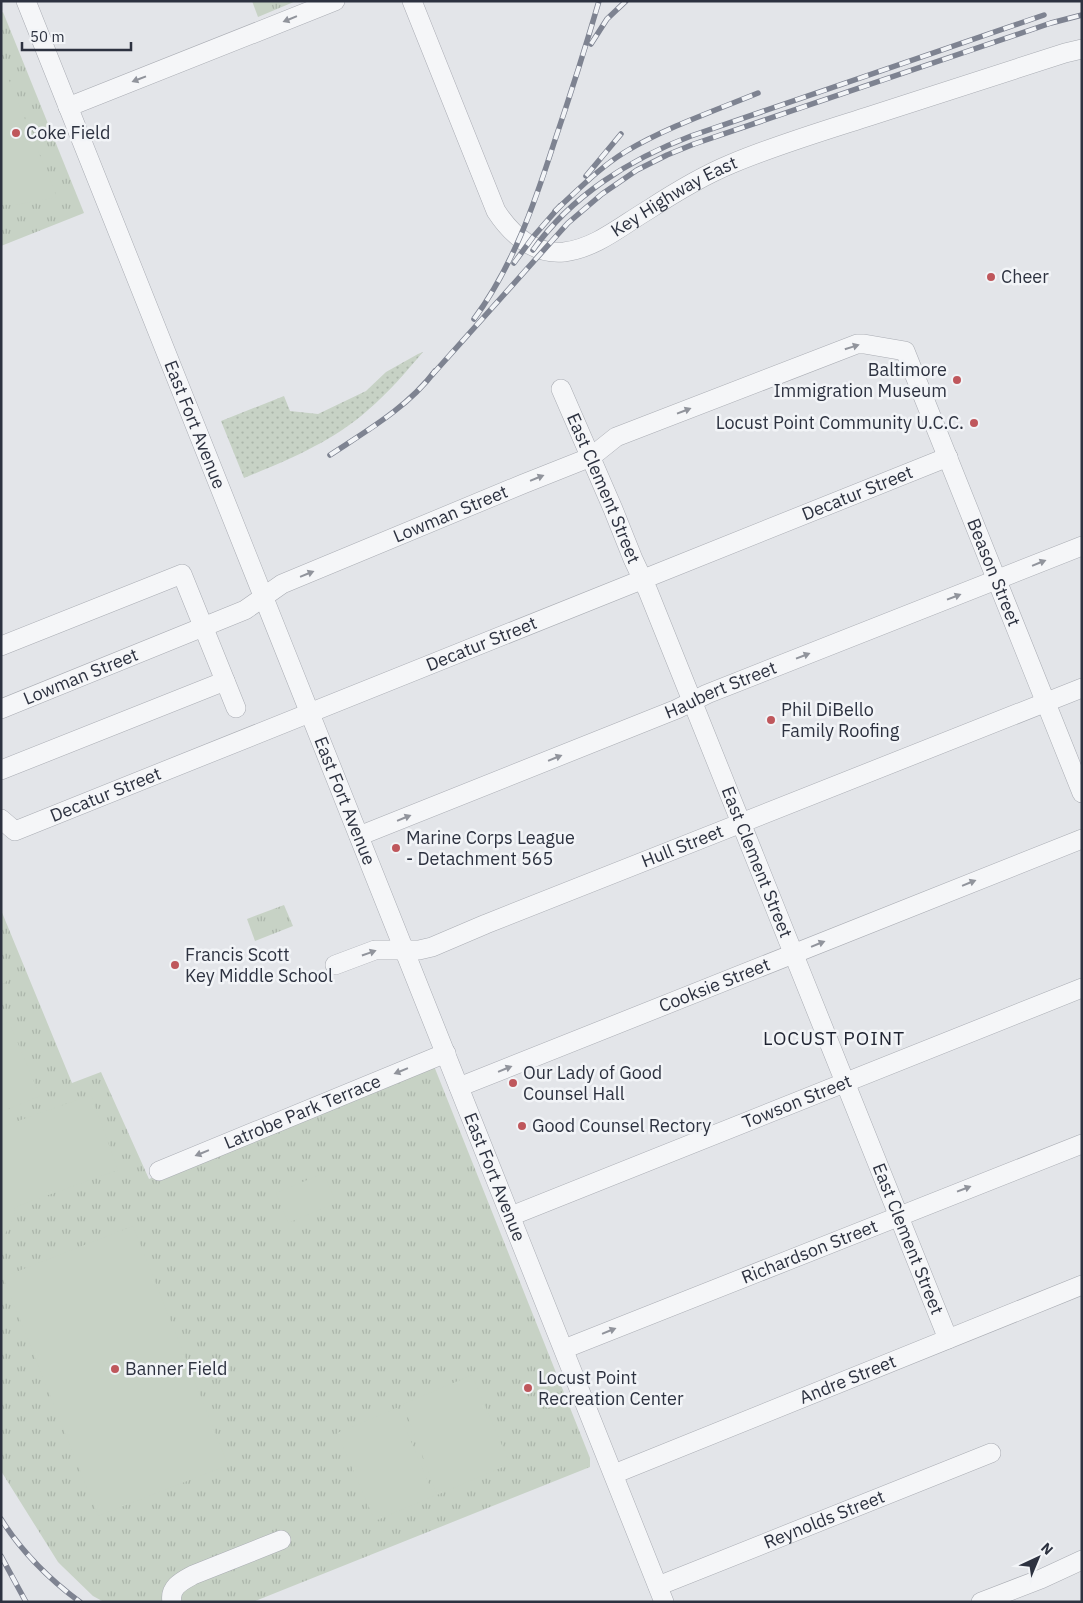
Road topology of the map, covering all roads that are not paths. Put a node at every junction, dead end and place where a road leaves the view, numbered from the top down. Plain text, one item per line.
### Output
1 (26, 1) edge
2 (335, 1) edge
3 (412, 1) edge
4 (1082, 49) edge
5 (68, 108) junction
6 (905, 351) joint
7 (561, 389) dead end
8 (591, 457) junction
9 (948, 457) junction
10 (1082, 546) edge
11 (643, 579) junction
12 (997, 580) junction
13 (264, 597) junction
14 (203, 627) junction
15 (1, 646) edge
16 (225, 681) junction
17 (1082, 688) edge
18 (692, 701) junction
19 (1046, 702) junction
20 (236, 708) dead end
21 (1, 709) edge
22 (310, 713) junction
23 (1, 770) edge
24 (1082, 793) edge
25 (741, 823) junction
26 (8, 825) edge
27 (359, 836) junction
28 (1082, 838) edge
29 (405, 950) junction
30 (793, 953) junction
31 (335, 966) dead end
32 (1082, 988) edge
33 (446, 1053) junction
34 (845, 1082) junction
35 (459, 1087) junction
36 (1082, 1144) edge
37 (159, 1171) dead end
38 (511, 1216) junction
39 (898, 1216) junction
40 (1082, 1285) edge
41 (948, 1339) junction
42 (564, 1349) junction
43 (990, 1453) dead end
44 (614, 1474) junction
45 (281, 1540) dead end
46 (1082, 1560) edge
47 (661, 1594) edge
48 (172, 1602) edge
49 (981, 1602) edge

1 - 5 street, East Fort Avenue
2 -> 5 street
3 - 4 street, Key Highway East
5 - 13 street, East Fort Avenue
8 -> 6 street, Lowman Street
6 - 9 street, Beason Street
7 - 8 street, East Clement Street
8 - 11 street, East Clement Street
13 -> 8 street, Lowman Street
9 - 11 street, Decatur Street
9 - 12 street, Beason Street
12 -> 10 street, Haubert Street
11 - 18 street, East Clement Street
11 - 22 street, Decatur Street
18 -> 12 street, Haubert Street
12 - 19 street, Beason Street
13 - 14 street, Lowman Street
13 - 22 street, East Fort Avenue
14 - 15 street
14 - 16 street
14 - 21 street, Lowman Street
16 - 20 street
16 - 23 street
17 - 19 street, Hull Street
18 - 25 street, East Clement Street
27 -> 18 street, Haubert Street
19 - 24 street, Beason Street
19 - 25 street, Hull Street
22 - 26 street, Decatur Street
22 - 27 street, East Fort Avenue
25 - 29 street, Hull Street
25 - 30 street, East Clement Street
27 - 29 street, East Fort Avenue
30 -> 28 street, Cooksie Street
31 -> 29 street, Hull Street
29 - 33 street, East Fort Avenue
30 - 34 street, East Clement Street
35 -> 30 street, Cooksie Street
32 - 34 street, Towson Street
33 - 35 street, East Fort Avenue
33 -> 37 street, Latrobe Park Terrace
34 - 38 street, Towson Street
34 - 39 street, East Clement Street
35 - 38 street, East Fort Avenue
39 -> 36 street, Richardson Street
38 - 42 street, East Fort Avenue
39 - 41 street, East Clement Street
42 -> 39 street, Richardson Street
40 - 41 street, Andre Street
41 - 44 street, Andre Street
42 - 44 street, East Fort Avenue
43 - 47 street, Reynolds Street
44 - 47 street, East Fort Avenue
45 - 48 street
46 - 49 street

